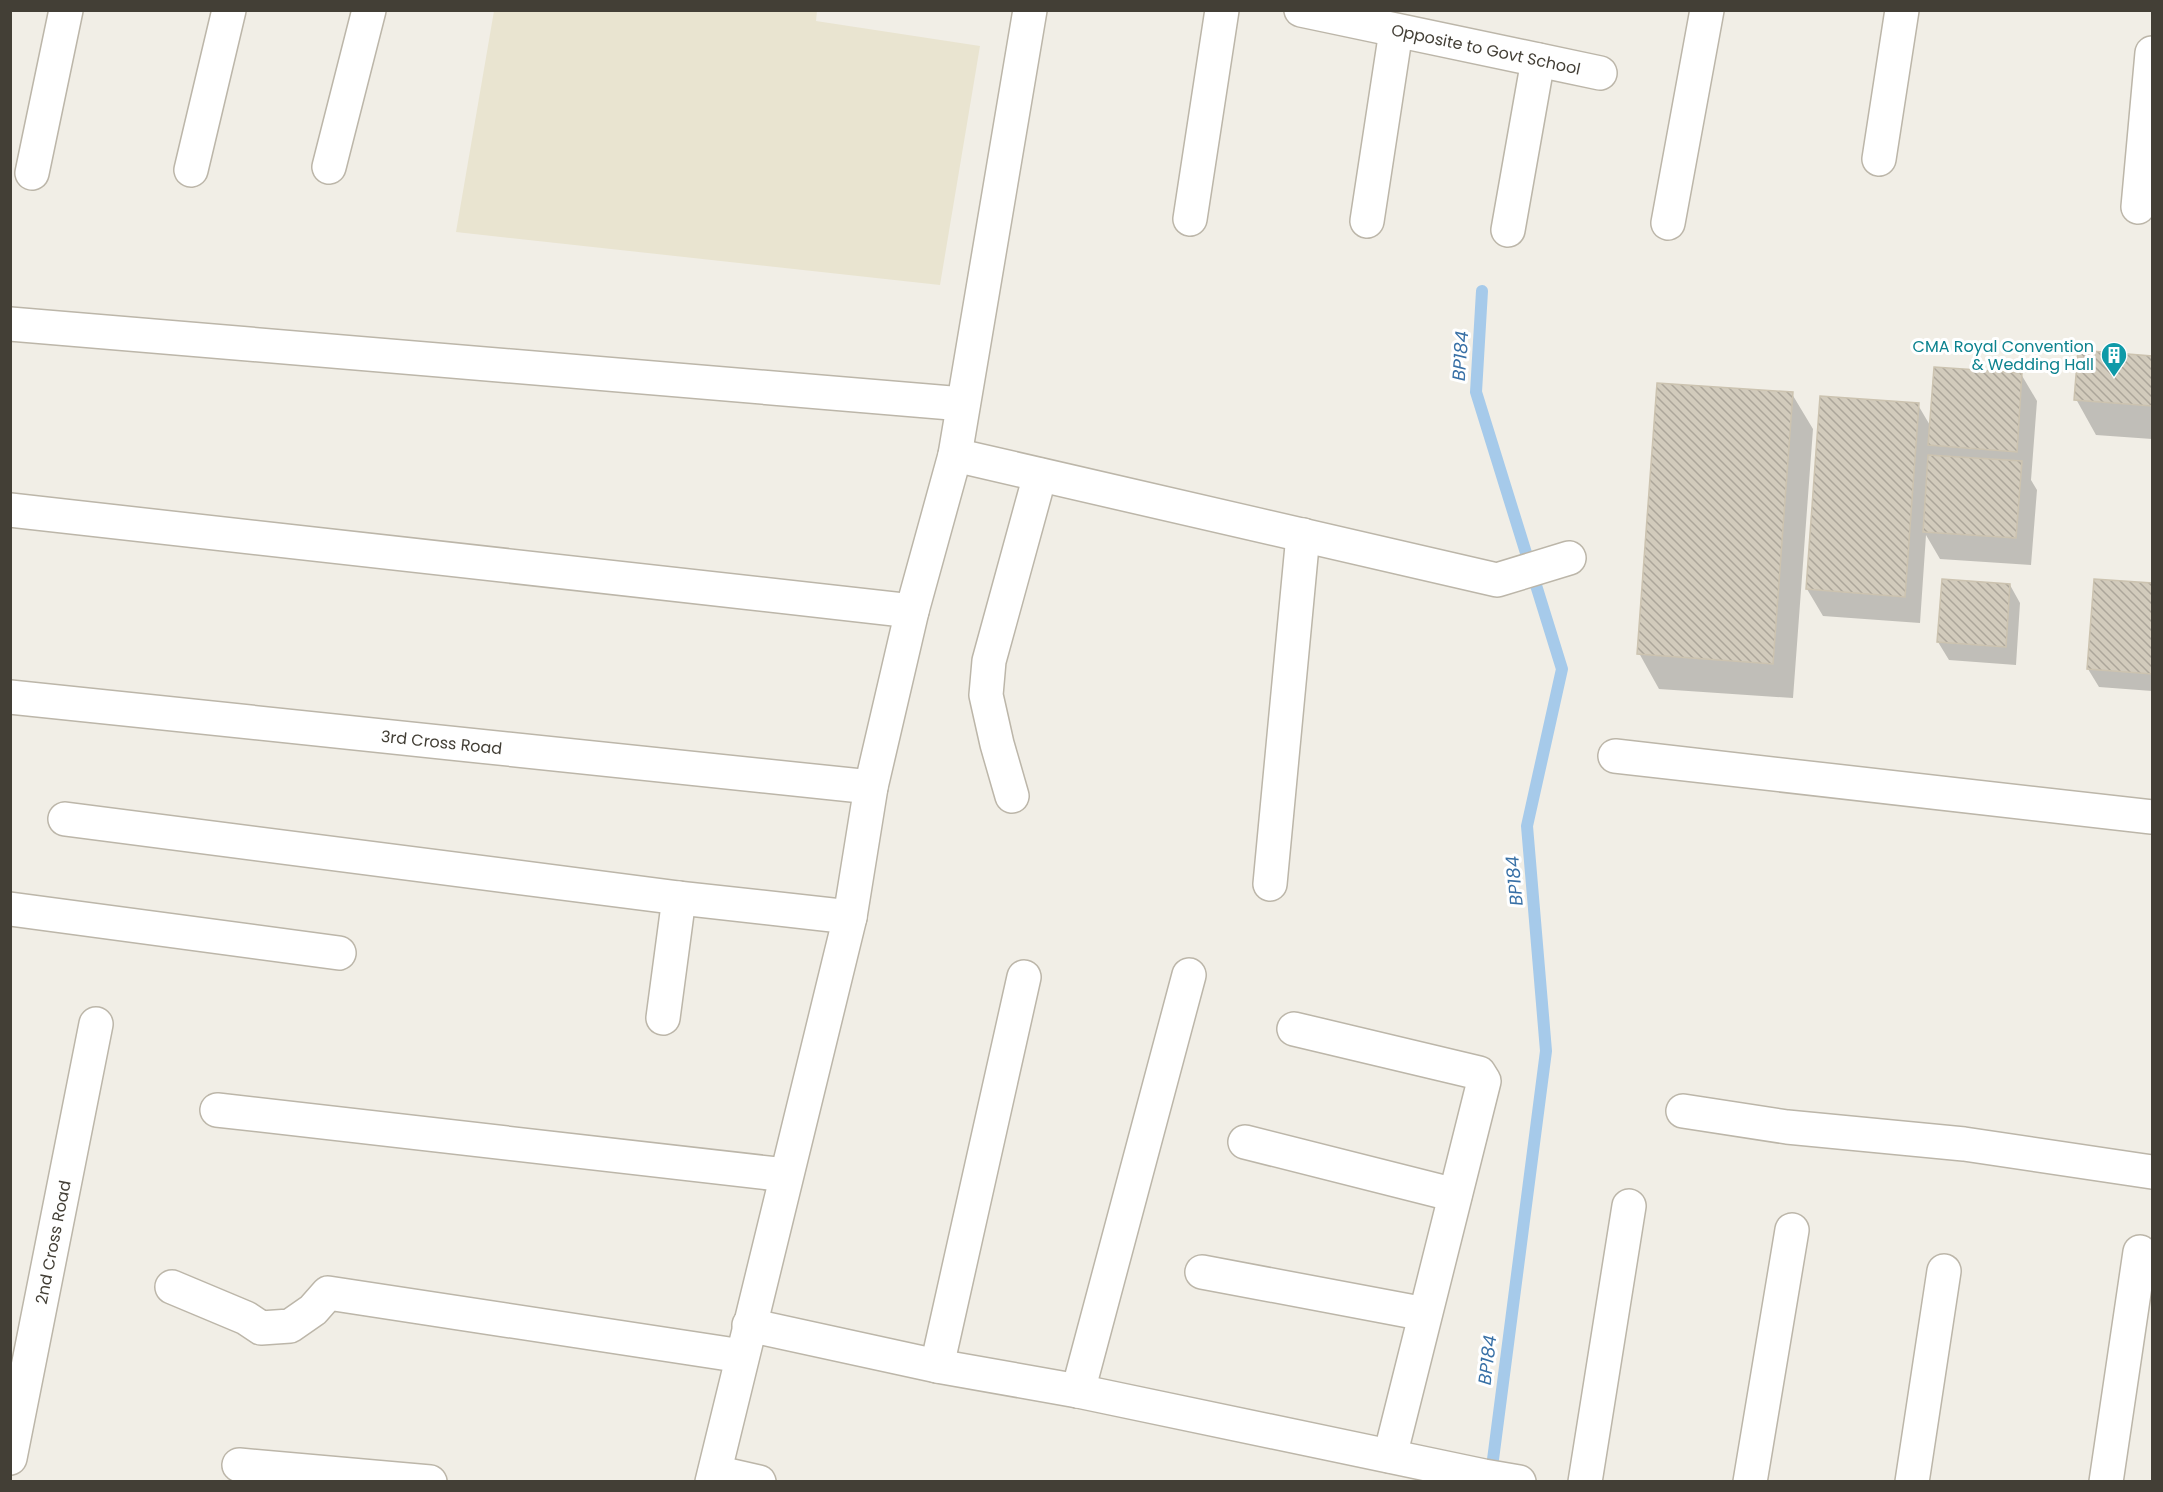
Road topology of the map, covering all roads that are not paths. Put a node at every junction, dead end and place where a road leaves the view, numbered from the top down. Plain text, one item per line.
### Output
1 (66, 10) edge
2 (228, 10) edge
3 (369, 10) edge
4 (1030, 10) edge
5 (1222, 10) edge
6 (1301, 10) edge
7 (1707, 10) edge
8 (1902, 10) edge
9 (1396, 31) junction
10 (2152, 53) edge
11 (1538, 60) junction
12 (1600, 73) dead end
13 (1879, 159) dead end
14 (329, 167) dead end
15 (191, 170) dead end
16 (32, 173) dead end
17 (2138, 207) dead end
18 (1190, 219) dead end
19 (1367, 221) dead end
20 (1668, 223) dead end
21 (1508, 230) dead end
22 (10, 324) edge
23 (963, 404) junction
24 (955, 455) junction
25 (1041, 475) junction
26 (10, 510) edge
27 (1303, 535) junction
28 (1569, 558) dead end
29 (912, 611) junction
30 (10, 697) edge
31 (1615, 756) dead end
32 (871, 787) junction
33 (1012, 796) dead end
34 (2152, 817) edge
35 (65, 819) dead end
36 (1270, 884) dead end
37 (679, 898) junction
38 (10, 909) edge
39 (850, 917) junction
40 (339, 953) dead end
41 (1189, 975) dead end
42 (1024, 976) dead end
43 (663, 1018) dead end
44 (96, 1024) dead end
45 (1294, 1029) dead end
46 (217, 1110) dead end
47 (1683, 1111) dead end
48 (1245, 1142) dead end
49 (2152, 1172) edge
50 (786, 1175) junction
51 (1455, 1195) junction
52 (1629, 1206) dead end
53 (1792, 1230) dead end
54 (2140, 1252) dead end
55 (1944, 1271) dead end
56 (1202, 1272) dead end
57 (172, 1287) dead end
58 (1425, 1314) junction
59 (746, 1341) junction
60 (937, 1366) junction
61 (1078, 1390) junction
62 (1390, 1456) junction
63 (10, 1458) edge
64 (239, 1465) dead end
65 (713, 1477) edge
66 (430, 1482) edge
67 (759, 1482) edge
68 (1520, 1482) edge
69 (1585, 1482) edge
70 (1750, 1482) edge
71 (1912, 1482) edge
72 (2106, 1482) edge

1 - 16 street
2 - 15 street
3 - 14 street
4 - 23 street
5 - 18 street
6 - 9 street, Opposite to Govt School
7 - 20 street
8 - 13 street
9 - 11 street, Opposite to Govt School
9 - 19 street
10 - 17 street
11 - 12 street, Opposite to Govt School
11 - 21 street
22 - 23 street
23 - 24 street
24 - 25 street
24 - 29 street
25 - 27 street
25 - 33 street
26 - 29 street
27 - 28 street
27 - 36 street
29 - 32 street
30 - 32 street, 3rd Cross Road
31 - 34 street
32 - 39 street
35 - 37 street
37 - 39 street
37 - 43 street
38 - 40 street
39 - 50 street
41 - 61 street
42 - 60 street
44 - 63 street, 2nd Cross Road
45 - 51 street
46 - 50 street
47 - 49 street
48 - 51 street
50 - 59 street
51 - 58 street
52 - 69 street
53 - 70 street
54 - 72 street
55 - 71 street
56 - 58 street
57 - 59 street
58 - 62 street
59 - 60 street
59 - 65 street
60 - 61 street
61 - 62 street
62 - 68 street
64 - 66 street
65 - 67 street

